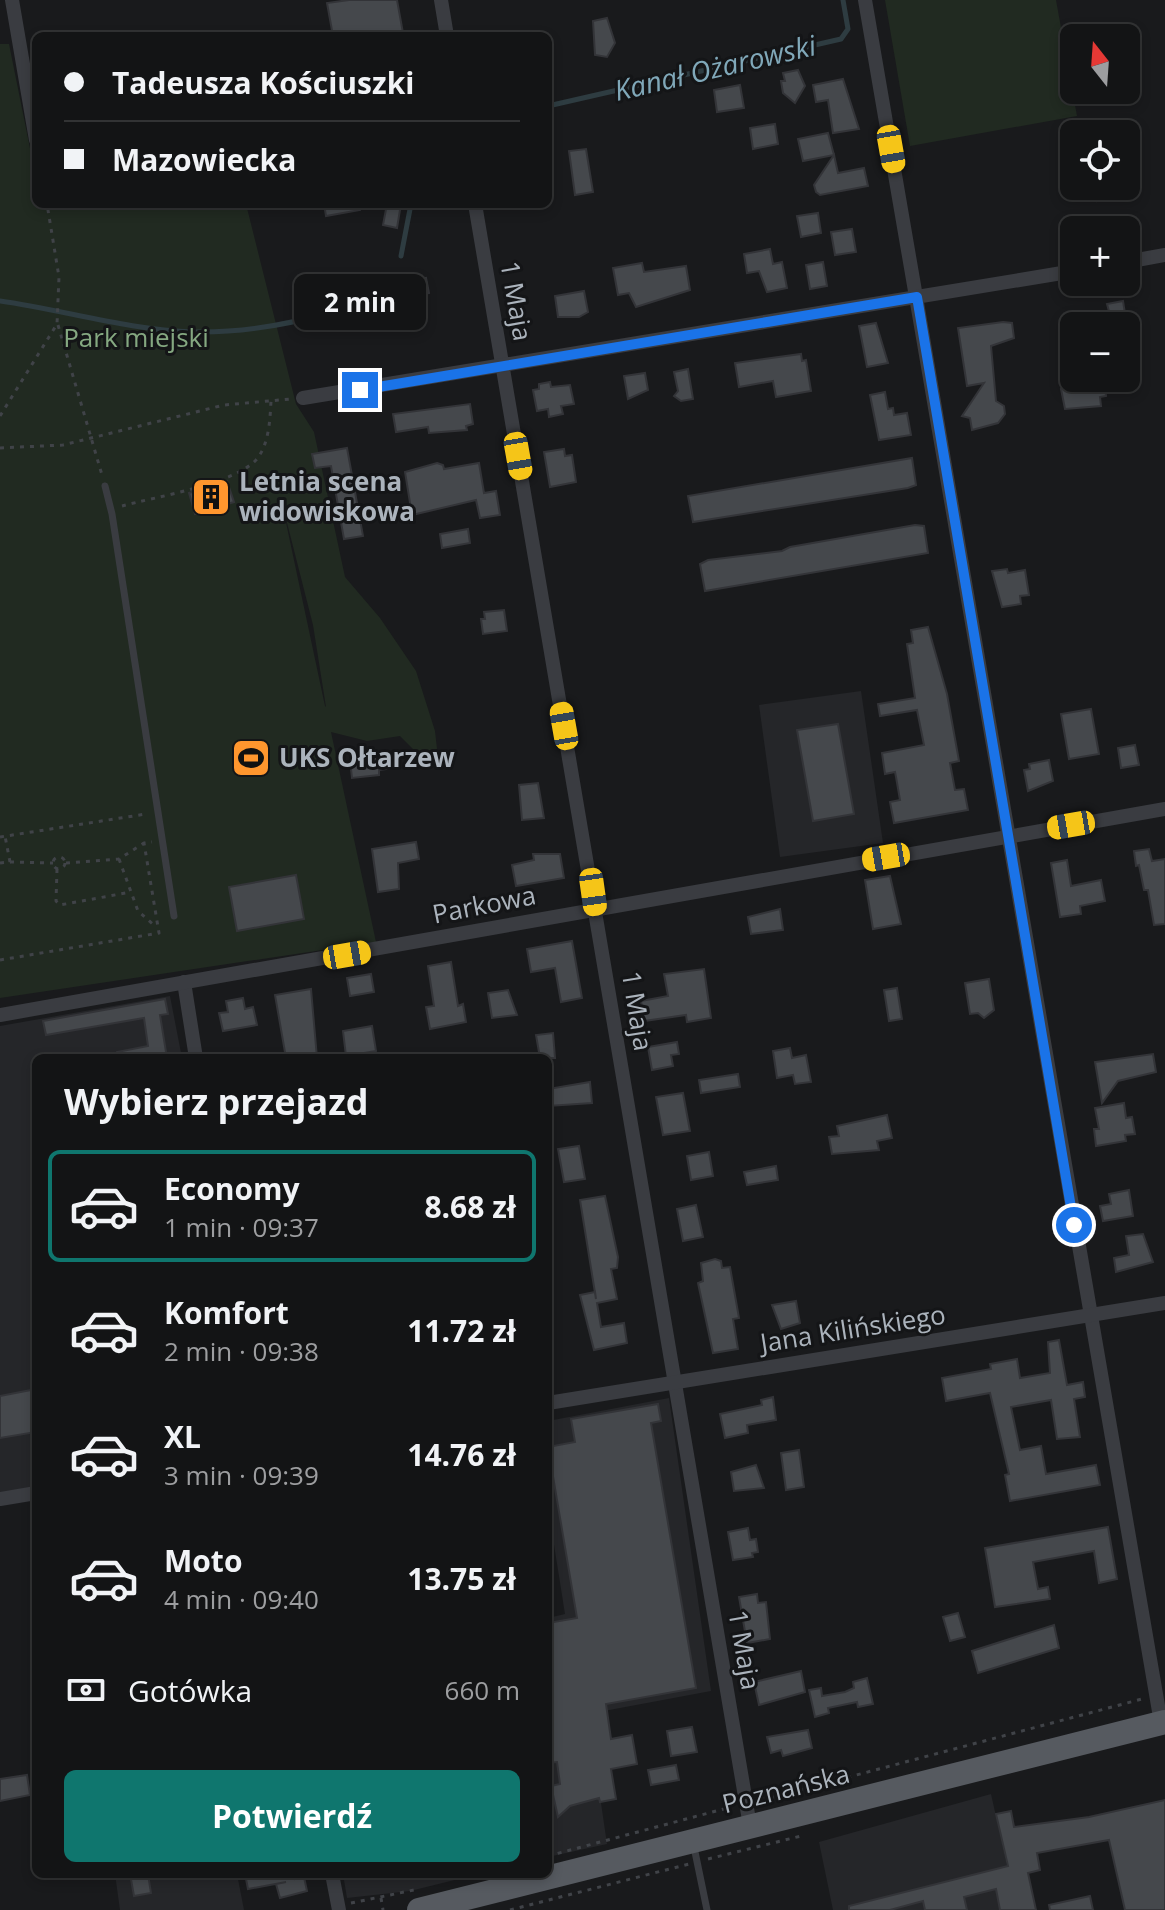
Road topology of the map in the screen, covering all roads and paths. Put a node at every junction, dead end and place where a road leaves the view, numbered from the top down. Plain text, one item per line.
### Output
1 (12, 0) edge
2 (441, 0) edge
3 (865, 0) edge
4 (446, 32) edge
5 (32, 117) edge
6 (48, 208) edge
7 (476, 208) edge
8 (1165, 255) edge
9 (1140, 259) edge
10 (1060, 273) edge
11 (917, 297) junction
12 (57, 324) junction
13 (503, 368) junction
14 (303, 398) joint
15 (271, 401) junction
16 (0, 416) edge
17 (92, 439) junction
18 (0, 448) edge
19 (105, 486) joint
20 (111, 509) junction
21 (1165, 809) edge
22 (159, 812) junction
23 (1008, 836) junction
24 (2, 837) edge
25 (163, 840) junction
26 (144, 843) junction
27 (119, 859) junction
28 (10, 862) junction
29 (0, 863) edge
30 (53, 863) junction
31 (66, 863) junction
32 (57, 869) junction
33 (131, 892) junction
34 (595, 909) junction
35 (174, 916) dead end
36 (159, 929) junction
37 (0, 960) edge
38 (184, 982) junction
39 (0, 1015) edge
40 (195, 1054) edge
41 (1165, 1303) edge
42 (1090, 1316) junction
43 (674, 1380) junction
44 (552, 1402) edge
45 (32, 1494) edge
46 (0, 1499) edge
47 (1153, 1687) junction
48 (1163, 1722) edge
49 (755, 1792) dead end
50 (732, 1807) dead end
51 (750, 1826) junction
52 (693, 1841) junction
53 (552, 1855) edge
54 (552, 1871) edge
55 (333, 1878) edge
56 (519, 1878) edge
57 (380, 1897) junction
58 (421, 1899) edge
59 (339, 1908) edge
60 (383, 1910) edge
61 (707, 1910) edge

1 - 5 street
2 - 4 street
3 - 11 street
6 - 12 path
7 - 13 street, 1 Maja
8 - 9 street
10 - 11 street
11 - 13 street
11 - 23 street
12 - 16 path
12 - 17 path
13 - 14 street
13 - 34 street, 1 Maja
14 - 15 path
15 - 17 path
15 - 20 path
17 - 18 path
17 - 19 path
19 - 20 lane
20 - 22 lane
21 - 23 street, Parkowa
22 - 24 path
22 - 25 lane
23 - 34 street, Parkowa
23 - 42 street
24 - 28 path
25 - 26 path
25 - 35 lane
26 - 27 path
26 - 36 path
27 - 31 path
27 - 33 path
28 - 29 path
28 - 30 path
30 - 31 path
30 - 32 path
31 - 32 path
32 - 33 path
33 - 36 path
34 - 38 street, Parkowa
34 - 43 street, 1 Maja
36 - 37 path
38 - 39 street, Parkowa
38 - 40 street
41 - 42 street, Jana Kilińskiego
42 - 43 street, Jana Kilińskiego
42 - 47 street
43 - 44 street, Jana Kilińskiego
43 - 51 street, 1 Maja
45 - 46 street
47 - 48 street
47 - 49 path
48 - 51 main road, Poznańska
50 - 53 path
51 - 52 main road, Poznańska
52 - 54 main road, Poznańska
52 - 61 lane
55 - 59 street
56 - 58 main road, Poznańska
57 - 58 path
57 - 59 path
57 - 60 path

